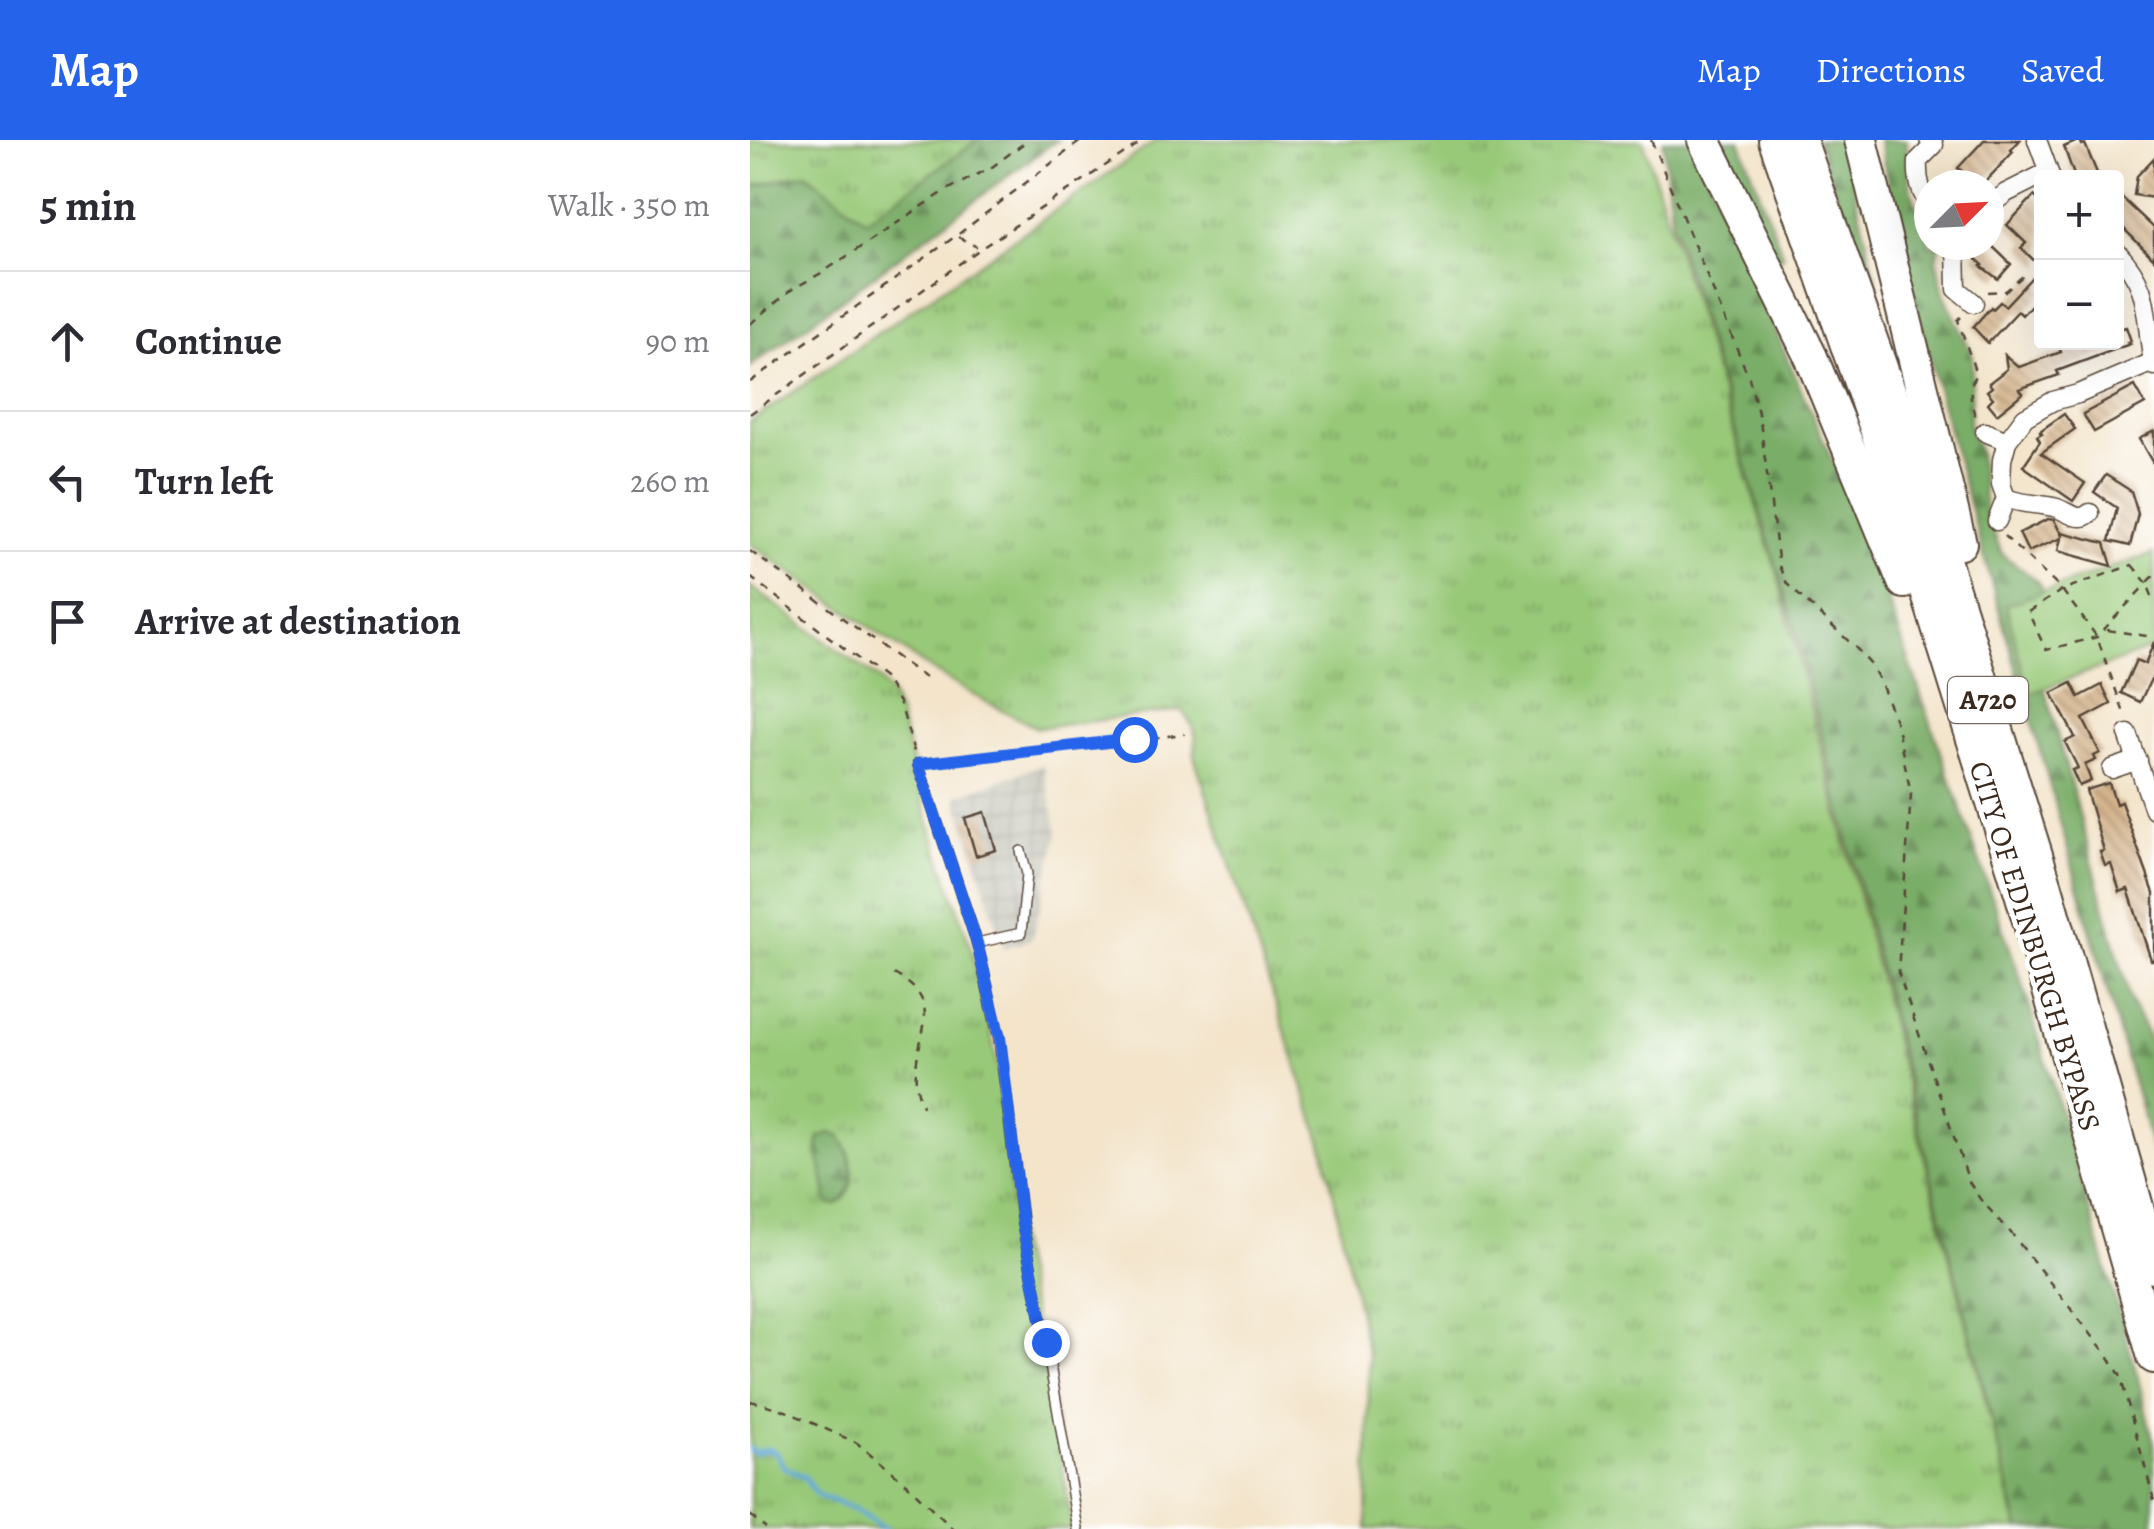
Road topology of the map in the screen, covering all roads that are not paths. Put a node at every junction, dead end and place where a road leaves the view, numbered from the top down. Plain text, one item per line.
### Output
1 (1704, 140) edge
2 (1776, 140) edge
3 (1800, 140) edge
4 (1861, 140) edge
5 (1929, 140) edge
6 (2037, 140) edge
7 (1917, 170) edge
8 (2048, 170) edge
9 (2034, 182) edge
10 (2004, 195) edge
11 (2124, 258) edge
12 (1956, 260) edge
13 (1974, 303) road end
14 (2153, 364) edge
15 (1985, 432) road end
16 (2007, 441) junction
17 (2006, 498) junction
18 (2090, 513) dead end
19 (1997, 521) road end
20 (2128, 734) road end
21 (2138, 760) junction
22 (918, 764) road end
23 (2112, 769) dead end
24 (2154, 810) edge
25 (1022, 851) dead end
26 (2034, 892) junction
27 (977, 943) junction
28 (2154, 1268) edge
29 (2154, 1357) edge
30 (1078, 1529) edge

1 - 26 highway
2 - 26 highway, CITY OF EDINBURGH BYPASS / A720
3 - 26 highway, CITY OF EDINBURGH BYPASS / A720
4 - 26 highway
5 - 7 street
6 - 8 street
9 - 10 street
11 - 14 street
12 - 13 street
14 - 16 street
15 - 16 street
16 - 17 street
17 - 18 street
17 - 19 street
20 - 21 street
21 - 23 street
21 - 24 street
22 - 27 lane
25 - 27 lane
26 - 28 highway, CITY OF EDINBURGH BYPASS / A720
26 - 29 highway, CITY OF EDINBURGH BYPASS / A720
27 - 30 lane

